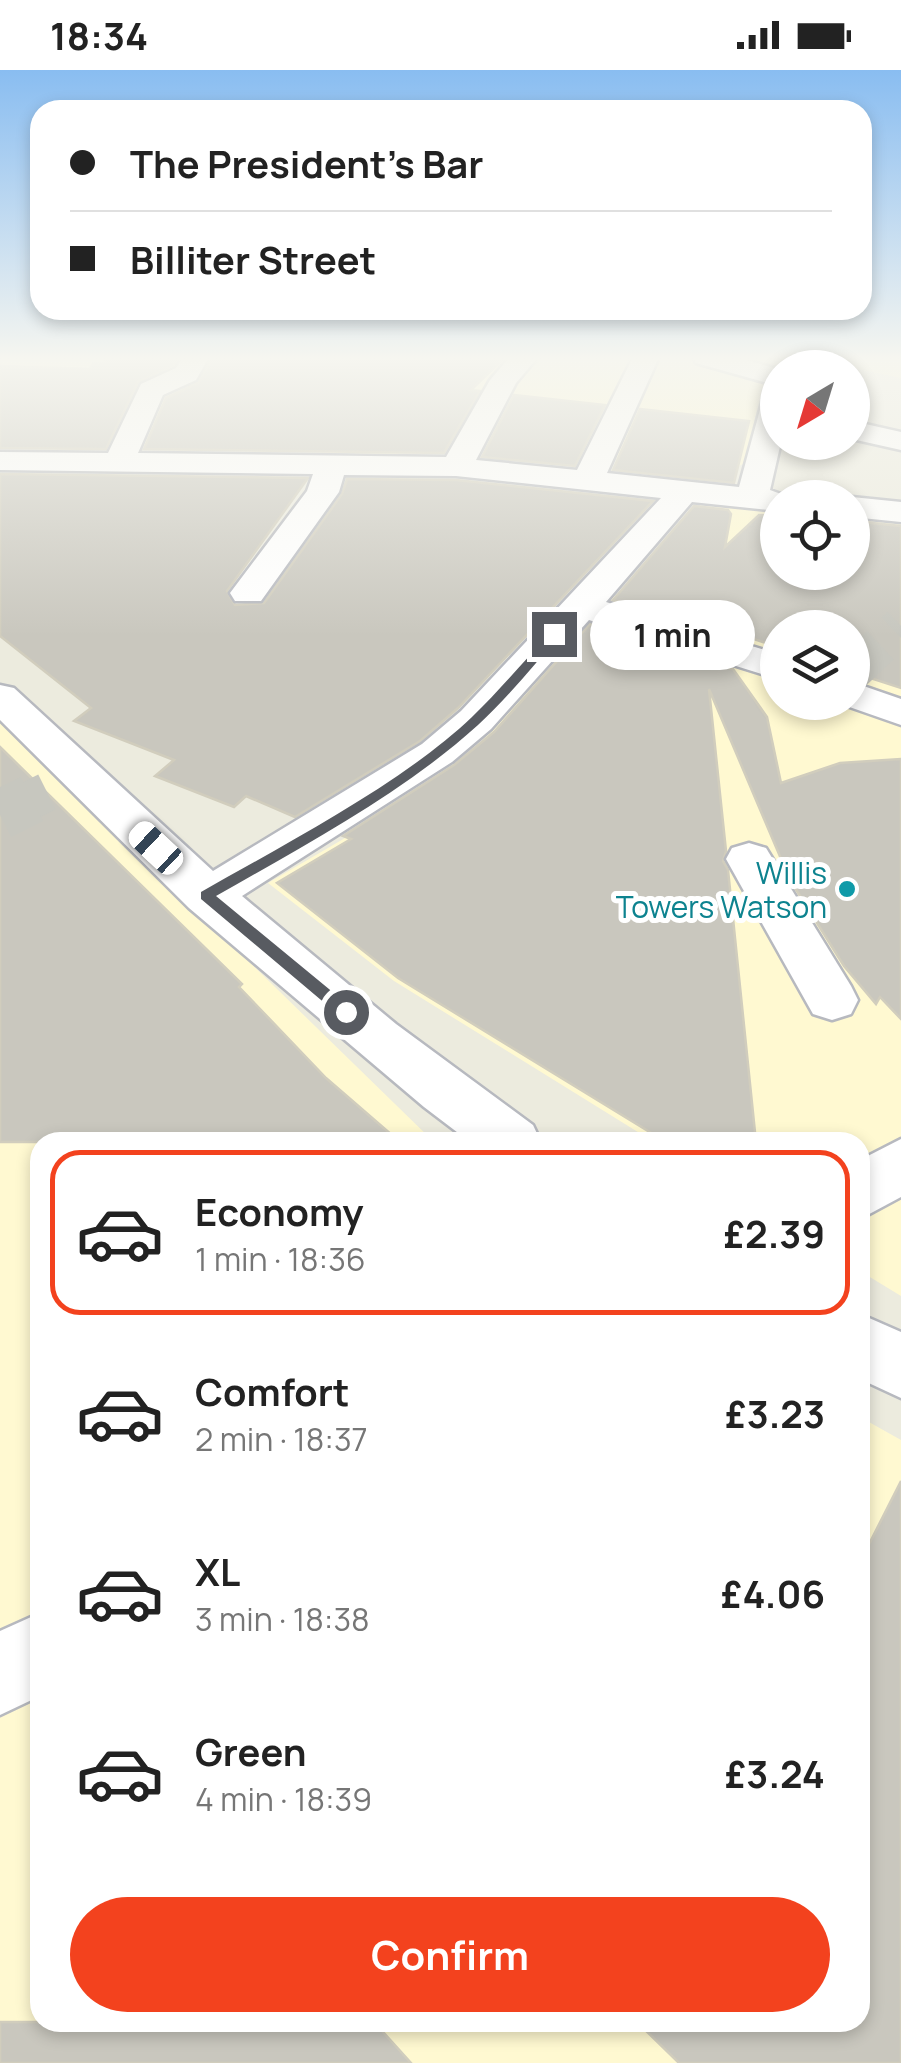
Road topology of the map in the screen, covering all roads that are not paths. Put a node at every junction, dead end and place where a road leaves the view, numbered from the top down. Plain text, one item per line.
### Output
1 (124, 450) edge
2 (465, 450) edge
3 (602, 450) edge
4 (120, 460) junction
5 (0, 461) edge
6 (332, 465) junction
7 (456, 467) junction
8 (589, 478) junction
9 (683, 490) junction
10 (760, 499) edge
11 (870, 509) edge
12 (901, 512) edge
13 (248, 593) dead end
14 (580, 606) junction
15 (760, 661) edge
16 (0, 697) edge
17 (870, 701) edge
18 (901, 713) edge
19 (749, 859) dead end
20 (206, 896) junction
21 (832, 1000) dead end
22 (499, 1132) edge
23 (901, 1164) edge
24 (870, 1185) edge
25 (870, 1350) edge
26 (901, 1366) edge
27 (30, 1658) edge
28 (0, 1675) edge

1 - 4 street
2 - 7 street
3 - 8 street
4 - 5 street
4 - 6 street
6 - 7 street
6 - 13 street
7 - 8 street
8 - 9 street
9 - 10 street
9 - 14 street
11 - 12 street
14 - 15 street
14 - 20 street
16 - 20 street
17 - 18 street
19 - 21 street
20 - 22 street
23 - 24 street
25 - 26 street
27 - 28 street

